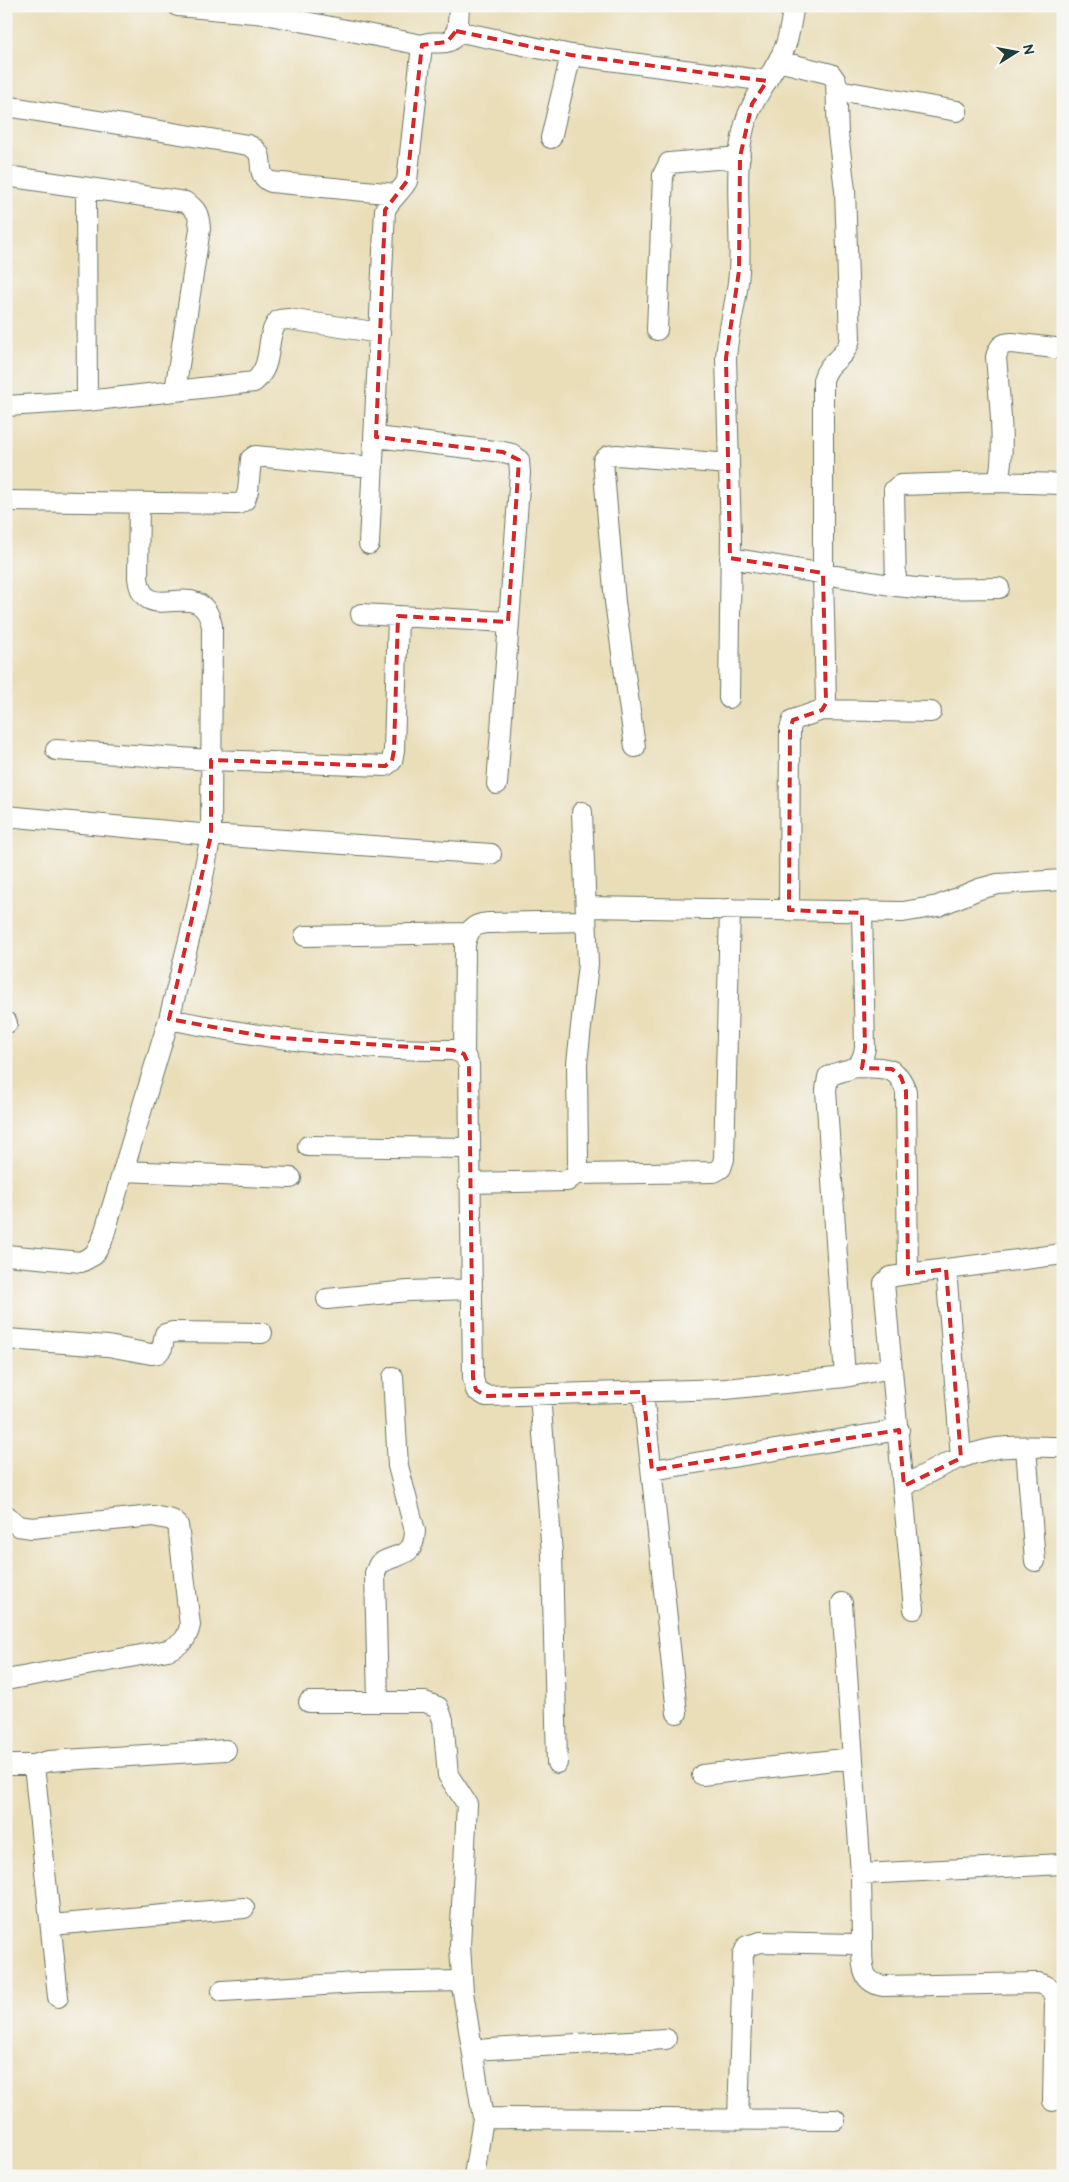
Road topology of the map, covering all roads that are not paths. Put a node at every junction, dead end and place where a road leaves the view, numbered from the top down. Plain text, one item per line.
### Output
1 (178, 6) edge
2 (458, 6) edge
3 (794, 6) edge
4 (456, 31) junction
5 (422, 45) junction
6 (571, 55) junction
7 (778, 61) junction
8 (767, 81) junction
9 (838, 90) junction
10 (6, 106) edge
11 (957, 112) dead end
12 (552, 138) dead end
13 (740, 157) junction
14 (6, 176) edge
15 (86, 188) junction
16 (396, 194) junction
17 (657, 330) dead end
18 (380, 333) junction
19 (1063, 349) edge
20 (175, 392) junction
21 (87, 400) junction
22 (6, 406) edge
23 (376, 437) junction
24 (729, 464) junction
25 (373, 467) junction
26 (996, 482) junction
27 (1063, 484) edge
28 (6, 501) edge
29 (139, 503) junction
30 (369, 544) dead end
31 (730, 558) junction
32 (823, 573) junction
33 (896, 586) junction
34 (999, 588) dead end
35 (361, 614) dead end
36 (398, 616) junction
37 (508, 622) junction
38 (729, 698) dead end
39 (822, 710) junction
40 (932, 712) dead end
41 (635, 747) dead end
42 (56, 750) dead end
43 (211, 760) junction
44 (497, 784) dead end
45 (582, 812) dead end
46 (6, 816) edge
47 (211, 835) junction
48 (491, 854) dead end
49 (1063, 880) edge
50 (730, 910) junction
51 (789, 910) junction
52 (862, 913) junction
53 (586, 914) junction
54 (467, 933) junction
55 (306, 936) dead end
56 (168, 1019) junction
57 (464, 1054) junction
58 (857, 1067) junction
59 (308, 1146) dead end
60 (468, 1148) junction
61 (123, 1170) junction
62 (576, 1174) junction
63 (291, 1178) dead end
64 (468, 1183) junction
65 (1063, 1254) edge
66 (6, 1255) edge
67 (946, 1269) junction
68 (908, 1274) junction
69 (471, 1289) junction
70 (327, 1300) dead end
71 (262, 1333) dead end
72 (6, 1339) edge
73 (891, 1368) junction
74 (393, 1377) dead end
75 (844, 1377) junction
76 (643, 1392) junction
77 (540, 1394) junction
78 (899, 1430) junction
79 (1063, 1447) edge
80 (1026, 1448) junction
81 (962, 1458) junction
82 (652, 1470) junction
83 (904, 1486) junction
84 (6, 1515) edge
85 (1034, 1561) dead end
86 (842, 1602) dead end
87 (914, 1609) dead end
88 (6, 1680) edge
89 (309, 1702) dead end
90 (378, 1702) junction
91 (677, 1713) dead end
92 (226, 1750) dead end
93 (852, 1758) junction
94 (557, 1763) dead end
95 (6, 1765) edge
96 (34, 1765) junction
97 (702, 1775) dead end
98 (1063, 1864) edge
99 (861, 1874) junction
100 (244, 1908) dead end
101 (51, 1925) junction
102 (862, 1940) junction
103 (462, 1981) junction
104 (222, 1991) dead end
105 (58, 1997) dead end
106 (666, 2039) dead end
107 (473, 2050) junction
108 (1053, 2101) dead end
109 (483, 2118) junction
110 (738, 2120) junction
111 (835, 2120) dead end
112 (474, 2176) edge

1 - 5 street
2 - 4 street
3 - 7 street
4 - 5 street
4 - 6 street
5 - 16 street
6 - 8 street
6 - 12 street
7 - 8 street
7 - 9 street
8 - 13 street
9 - 11 street
9 - 32 street
10 - 16 street
13 - 17 street
13 - 24 street
14 - 15 street
15 - 20 street
15 - 21 street
16 - 18 street
18 - 20 street
18 - 23 street
19 - 26 street
20 - 21 street
21 - 22 street
23 - 25 street
23 - 37 street
24 - 31 street
24 - 41 street
25 - 29 street
25 - 30 street
26 - 27 street
26 - 33 street
28 - 29 street
29 - 43 street
31 - 32 street
31 - 38 street
32 - 33 street
32 - 39 street
33 - 34 street
35 - 36 street
36 - 37 street
36 - 43 street
37 - 44 street
39 - 40 street
39 - 51 street
42 - 43 street
43 - 47 street
45 - 53 street
46 - 47 street
47 - 48 street
47 - 56 street
49 - 52 street
50 - 51 street
50 - 53 street
50 - 62 street
51 - 52 street
52 - 58 street
53 - 54 street
53 - 62 street
54 - 55 street
54 - 57 street
56 - 57 street
56 - 61 street
57 - 60 street
58 - 68 street
58 - 75 street
59 - 60 street
60 - 64 street
61 - 63 street
61 - 66 street
62 - 64 street
64 - 69 street
65 - 67 street
67 - 68 street
67 - 81 street
68 - 73 street
69 - 70 street
69 - 77 street
71 - 72 street
73 - 75 street
73 - 78 street
74 - 90 street
75 - 76 street
76 - 77 street
76 - 82 street
77 - 94 street
78 - 82 street
78 - 83 street
79 - 80 street
80 - 81 street
80 - 85 street
81 - 83 street
82 - 91 street
83 - 87 street
84 - 88 street
86 - 93 street
89 - 90 street
90 - 103 street
92 - 96 street
93 - 97 street
93 - 99 street
95 - 96 street
96 - 101 street
98 - 99 street
99 - 102 street
100 - 101 street
101 - 105 street
102 - 108 street
102 - 110 street
103 - 104 street
103 - 107 street
106 - 107 street
107 - 109 street
109 - 110 street
109 - 112 street
110 - 111 street

